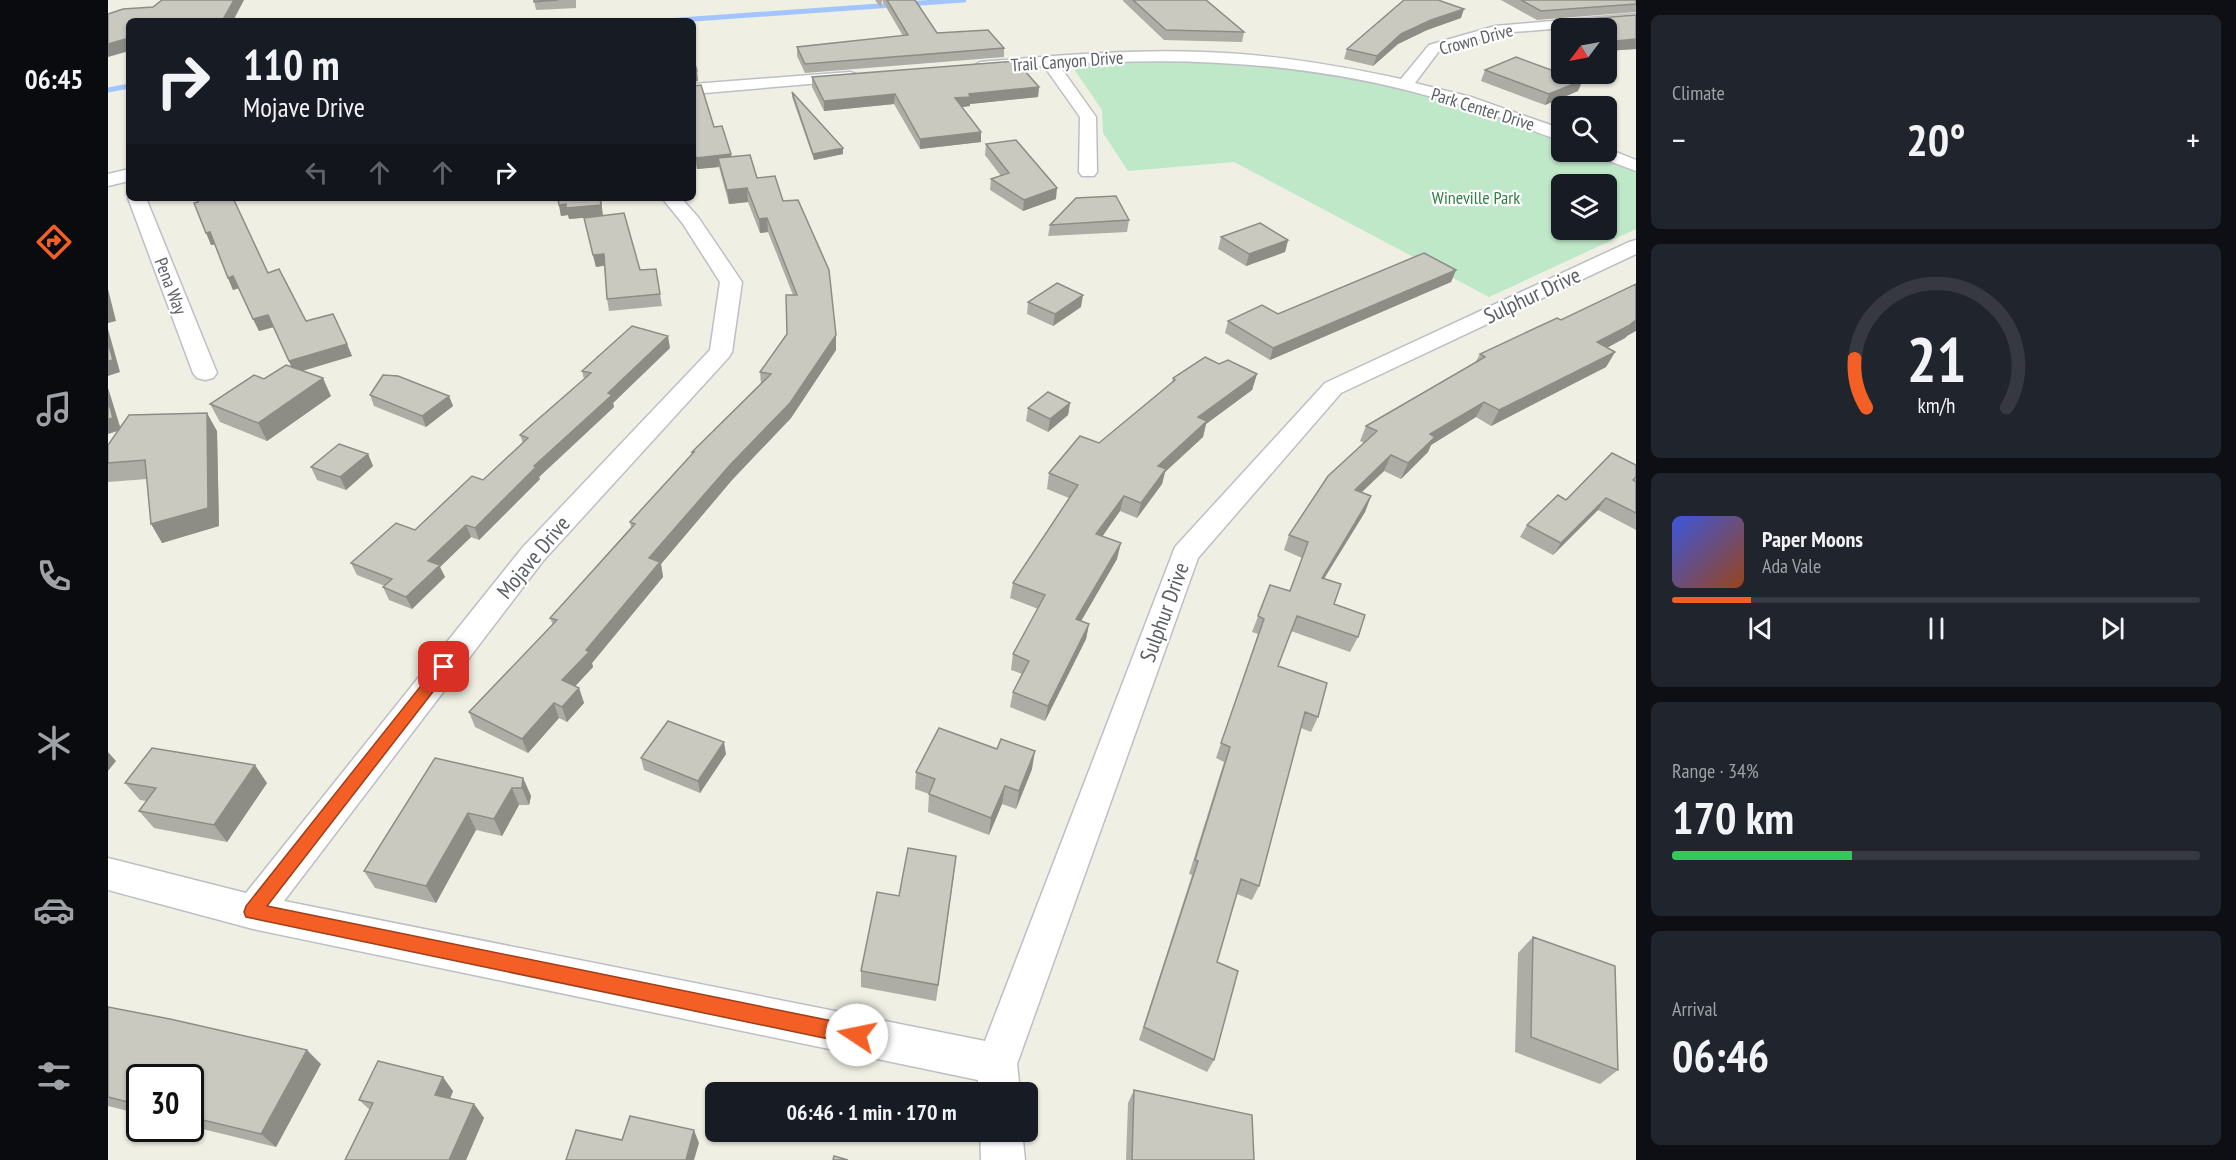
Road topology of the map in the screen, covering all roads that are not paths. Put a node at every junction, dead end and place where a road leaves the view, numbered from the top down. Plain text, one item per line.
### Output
1 (1636, 18) edge
2 (1048, 61) junction
3 (965, 68) edge
4 (870, 75) edge
5 (1405, 86) junction
6 (696, 89) edge
7 (1551, 131) edge
8 (1617, 158) edge
9 (1636, 166) edge
10 (1088, 172) dead end
11 (126, 177) edge
12 (108, 180) edge
13 (138, 201) edge
14 (674, 201) edge
15 (1636, 246) edge
16 (205, 373) dead end
17 (108, 874) edge
18 (253, 912) junction
19 (998, 1078) edge
20 (1002, 1142) edge
21 (1004, 1160) edge

1 - 5 street, Crown Drive
2 - 3 street, Trail Canyon Drive
2 - 5 street, Trail Canyon Drive
2 - 10 street
4 - 6 street
5 - 7 street, Park Center Drive
8 - 9 street
11 - 12 street
13 - 16 street, Pena Way
14 - 18 street, Mojave Drive
15 - 19 street, Sulphur Drive
17 - 18 street
18 - 19 street
20 - 21 street

